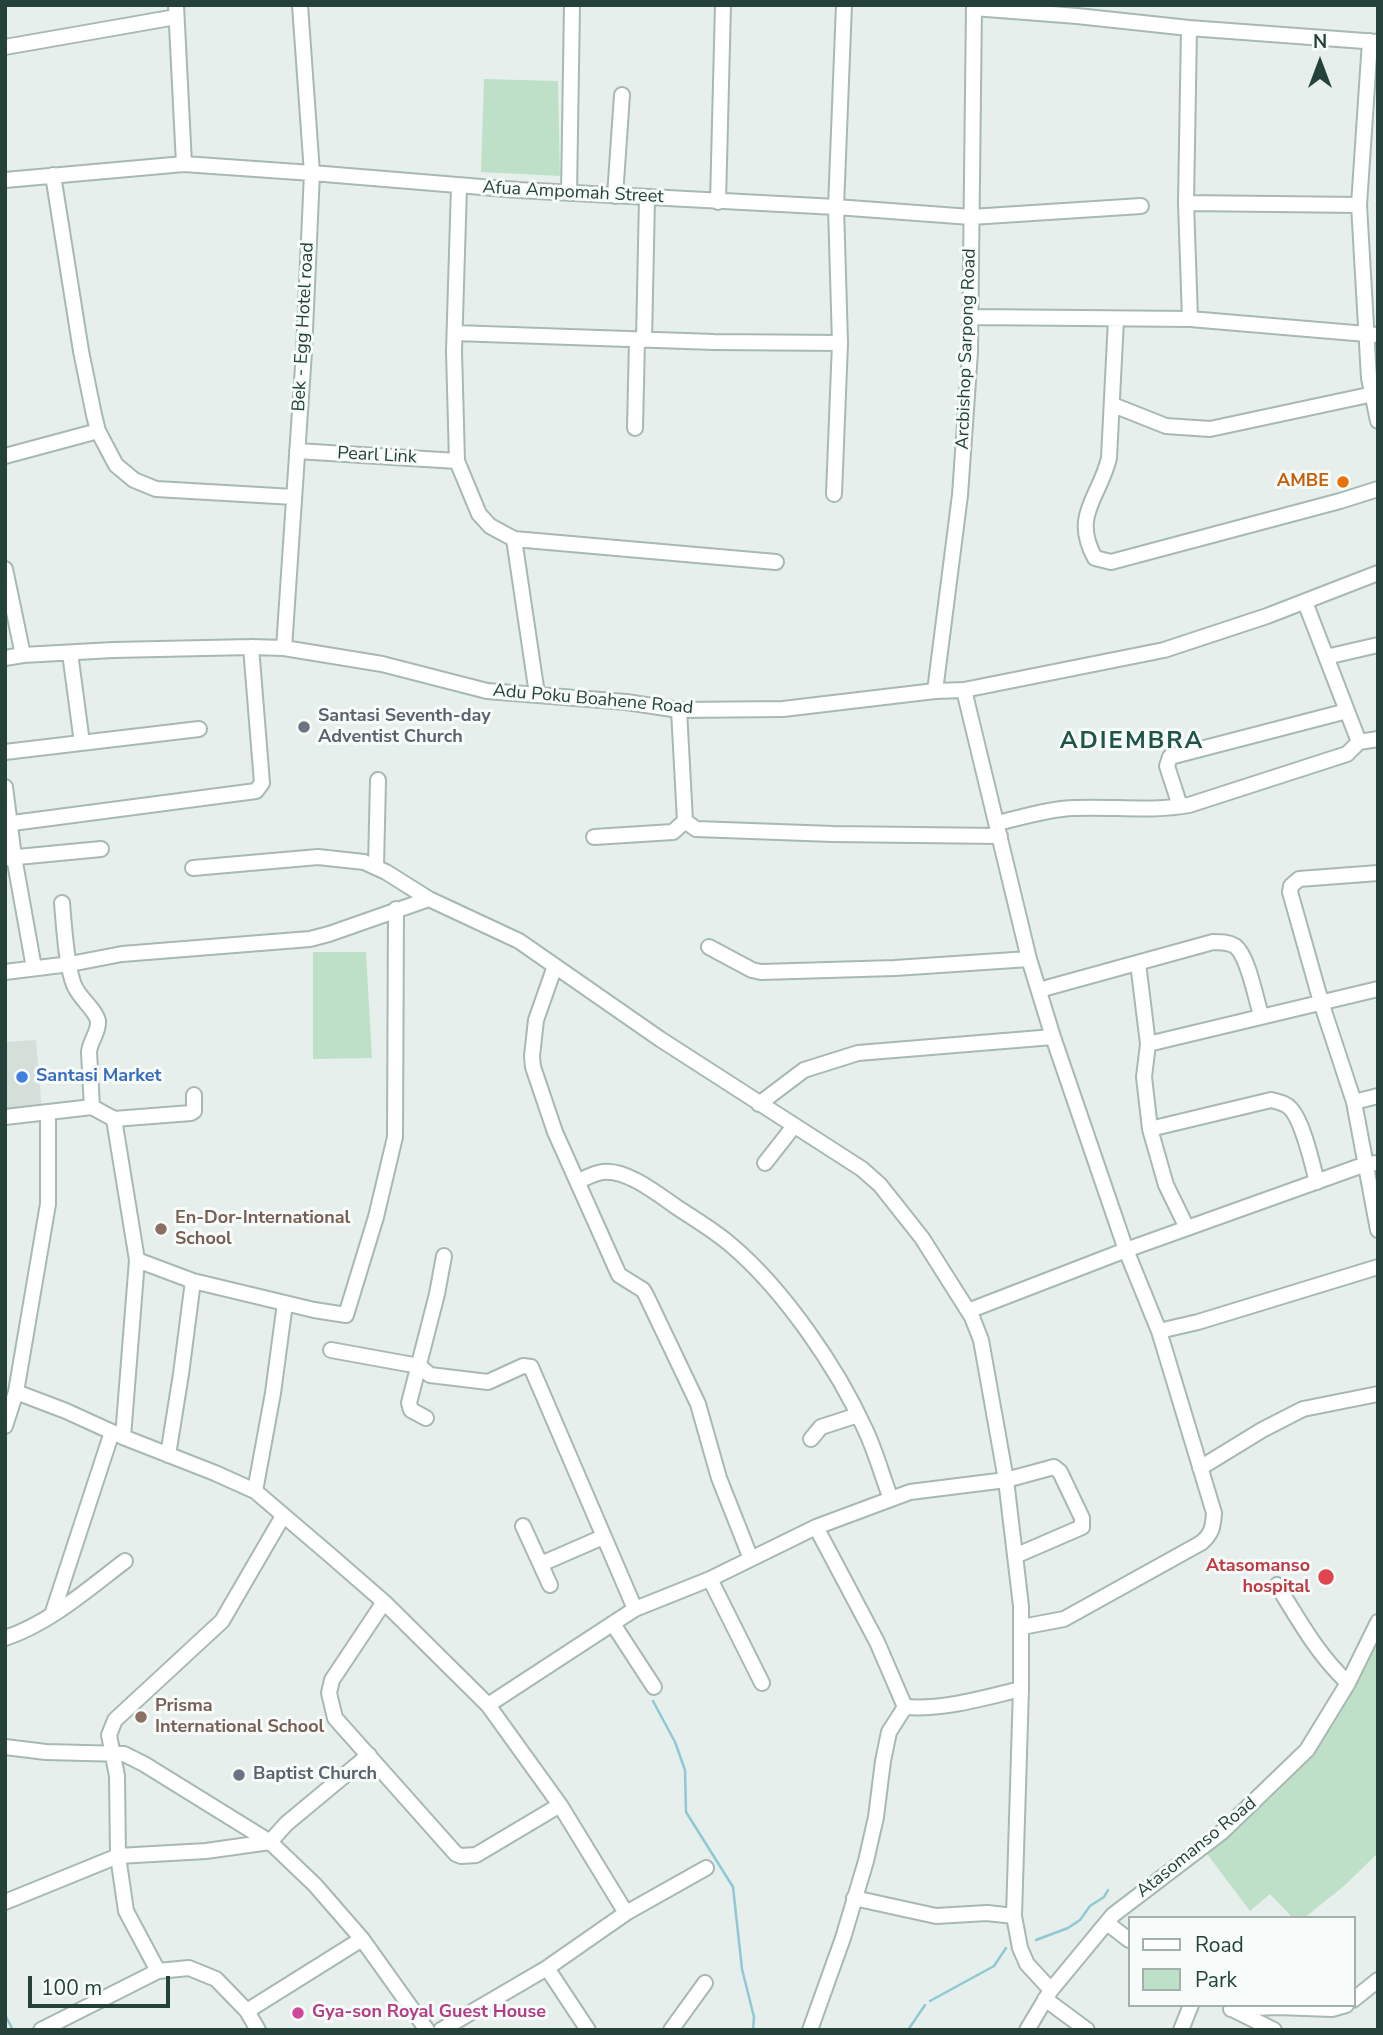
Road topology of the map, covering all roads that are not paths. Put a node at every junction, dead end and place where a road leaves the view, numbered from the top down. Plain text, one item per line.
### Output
1 (300, 5) edge
2 (572, 5) edge
3 (723, 5) edge
4 (844, 5) edge
5 (974, 7) edge
6 (176, 11) edge
7 (1189, 28) junction
8 (1374, 41) edge
9 (5, 47) edge
10 (622, 95) dead end
11 (184, 164) junction
12 (312, 173) junction
13 (53, 176) junction
14 (5, 180) edge
15 (459, 186) junction
16 (569, 193) junction
17 (615, 196) junction
18 (647, 198) junction
19 (718, 202) junction
20 (1186, 203) junction
21 (1359, 205) junction
22 (1141, 206) dead end
23 (836, 207) junction
24 (971, 217) junction
25 (971, 317) junction
26 (1116, 319) junction
27 (1190, 319) junction
28 (455, 333) junction
29 (1372, 335) edge
30 (641, 340) junction
31 (840, 344) junction
32 (1375, 394) edge
33 (1113, 405) junction
34 (1378, 421) edge
35 (635, 428) dead end
36 (98, 431) junction
37 (297, 451) junction
38 (5, 456) edge
39 (457, 461) junction
40 (1378, 489) edge
41 (834, 494) dead end
42 (294, 497) junction
43 (514, 539) junction
44 (776, 562) dead end
45 (5, 569) edge
46 (1378, 573) edge
47 (1305, 602) junction
48 (1378, 645) edge
49 (251, 647) junction
50 (284, 648) junction
51 (70, 653) junction
52 (23, 655) junction
53 (1326, 657) junction
54 (5, 658) edge
55 (964, 690) junction
56 (935, 691) junction
57 (537, 694) junction
58 (679, 710) junction
59 (1347, 712) junction
60 (199, 729) dead end
61 (1378, 739) edge
62 (1359, 742) junction
63 (82, 743) junction
64 (5, 752) edge
65 (378, 780) dead end
66 (5, 787) edge
67 (1180, 807) junction
68 (685, 821) junction
69 (8, 824) edge
70 (999, 830) junction
71 (594, 837) dead end
72 (101, 849) dead end
73 (10, 858) edge
74 (376, 866) junction
75 (193, 868) dead end
76 (1378, 873) edge
77 (429, 899) junction
78 (62, 903) dead end
79 (396, 909) junction
80 (709, 947) dead end
81 (1029, 960) junction
82 (1138, 963) junction
83 (70, 964) junction
84 (555, 966) junction
85 (34, 968) junction
86 (5, 972) edge
87 (1378, 989) edge
88 (1039, 990) junction
89 (1321, 1002) junction
90 (1261, 1015) junction
91 (1053, 1037) junction
92 (1148, 1044) junction
93 (194, 1095) dead end
94 (1378, 1096) edge
95 (1354, 1102) junction
96 (759, 1104) junction
97 (92, 1107) junction
98 (48, 1112) junction
99 (5, 1117) edge
100 (114, 1119) junction
101 (794, 1126) junction
102 (1150, 1129) junction
103 (765, 1163) dead end
104 (1372, 1163) edge
105 (578, 1181) junction
106 (1317, 1182) junction
107 (1187, 1228) junction
108 (1378, 1230) edge
109 (1126, 1250) junction
110 (444, 1256) dead end
111 (137, 1260) junction
112 (1378, 1267) edge
113 (193, 1281) junction
114 (285, 1303) junction
115 (968, 1311) junction
116 (1158, 1331) junction
117 (331, 1350) dead end
118 (419, 1366) junction
119 (16, 1392) junction
120 (1378, 1394) edge
121 (858, 1415) junction
122 (426, 1418) dead end
123 (5, 1426) edge
124 (118, 1434) junction
125 (811, 1439) dead end
126 (168, 1455) junction
127 (1200, 1468) junction
128 (1006, 1480) junction
129 (255, 1491) junction
130 (891, 1499) junction
131 (283, 1516) junction
132 (523, 1526) dead end
133 (816, 1527) junction
134 (603, 1537) junction
135 (1015, 1556) junction
136 (751, 1559) junction
137 (125, 1562) dead end
138 (541, 1564) junction
139 (710, 1579) junction
140 (550, 1585) dead end
141 (1277, 1585) dead end
142 (384, 1602) junction
143 (635, 1609) junction
144 (52, 1615) junction
145 (1378, 1622) edge
146 (613, 1624) junction
147 (1022, 1627) junction
148 (5, 1637) edge
149 (762, 1683) dead end
150 (1348, 1683) junction
151 (654, 1687) dead end
152 (1021, 1689) junction
153 (488, 1704) junction
154 (905, 1707) junction
155 (5, 1747) edge
156 (112, 1755) junction
157 (369, 1755) junction
158 (560, 1805) junction
159 (270, 1842) junction
160 (118, 1856) junction
161 (706, 1868) dead end
162 (854, 1898) junction
163 (5, 1902) edge
164 (626, 1913) junction
165 (1014, 1916) junction
166 (1107, 1923) junction
167 (362, 1939) junction
168 (1128, 1939) edge
169 (547, 1968) junction
170 (158, 1970) junction
171 (1378, 1980) edge
172 (705, 1983) dead end
173 (1048, 1995) junction
174 (1355, 1998) edge
175 (1190, 2007) edge
176 (1228, 2007) edge
177 (1277, 2007) edge
178 (1277, 2007) edge
179 (1339, 2007) edge
180 (247, 2011) junction
181 (41, 2030) edge
182 (258, 2030) edge
183 (427, 2030) edge
184 (441, 2030) edge
185 (588, 2030) edge
186 (671, 2030) edge
187 (810, 2030) edge
188 (1027, 2030) edge
189 (1087, 2030) edge
190 (1181, 2030) edge
191 (1274, 2030) edge

1 - 12 street, Bek - Egg Hotel road
2 - 16 street
3 - 19 street
4 - 23 street
5 - 7 street
5 - 24 street, Arcbishop Sarpong Road
6 - 9 street
6 - 11 street
7 - 8 street
7 - 20 street
8 - 21 street
10 - 17 street
11 - 12 street, Afua Ampomah Street
11 - 13 street, Afua Ampomah Street
12 - 15 street, Afua Ampomah Street
12 - 37 street, Bek - Egg Hotel road
13 - 14 street, Afua Ampomah Street
13 - 36 street
15 - 16 street, Afua Ampomah Street
15 - 28 street
16 - 17 street, Afua Ampomah Street
17 - 18 street, Afua Ampomah Street
18 - 19 street, Afua Ampomah Street
18 - 30 street
19 - 23 street, Afua Ampomah Street
20 - 21 street
20 - 27 street
21 - 29 street
22 - 24 street, Afua Ampomah Street
23 - 24 street, Afua Ampomah Street
23 - 31 street
24 - 25 street, Arcbishop Sarpong Road
25 - 26 street
25 - 56 street, Arcbishop Sarpong Road
26 - 27 street
26 - 33 street
27 - 29 street
28 - 30 street
28 - 39 street
29 - 32 street
30 - 31 street
30 - 35 street
31 - 41 street
32 - 33 street
32 - 34 street
33 - 40 street
36 - 38 street
36 - 42 street
37 - 39 street, Pearl Link
37 - 42 street, Bek - Egg Hotel road
39 - 43 street
42 - 50 street, Bek - Egg Hotel road
43 - 44 street
43 - 57 street
45 - 52 street
46 - 47 street, Adu Poku Boahene Road
47 - 53 street
47 - 55 street, Adu Poku Boahene Road
48 - 53 street
49 - 50 street, Adu Poku Boahene Road
49 - 51 street, Adu Poku Boahene Road
49 - 69 street
50 - 57 street, Adu Poku Boahene Road
51 - 52 street, Adu Poku Boahene Road
51 - 63 street
52 - 54 street, Adu Poku Boahene Road
53 - 59 street
55 - 56 street, Adu Poku Boahene Road
55 - 70 street
56 - 58 street, Adu Poku Boahene Road
57 - 58 street, Adu Poku Boahene Road
58 - 68 street
59 - 62 street
59 - 67 street
60 - 63 street
61 - 62 street
62 - 67 street
63 - 64 street
65 - 74 street
66 - 69 street
67 - 70 street
68 - 70 street
68 - 71 street
69 - 73 street
70 - 81 street
72 - 73 street
73 - 85 street
74 - 75 street
74 - 77 street
76 - 89 street
77 - 79 street
77 - 84 street
78 - 83 street
79 - 83 street
79 - 114 street
80 - 81 street
81 - 88 street
82 - 88 street
82 - 90 street
82 - 92 street
83 - 85 street
83 - 97 street
84 - 96 street
84 - 105 street
85 - 86 street
87 - 89 street
88 - 91 street
89 - 90 street
89 - 95 street
90 - 92 street
91 - 96 street
91 - 109 street
92 - 102 street
93 - 100 street
94 - 95 street
95 - 104 street
96 - 101 street
97 - 98 street
97 - 100 street
98 - 99 street
98 - 119 street
100 - 111 street
101 - 103 street
101 - 115 street
102 - 106 street
102 - 107 street
104 - 106 street
104 - 108 street
105 - 121 street
105 - 136 street
106 - 107 street
107 - 109 street
109 - 115 street
109 - 116 street
110 - 118 street
111 - 113 street
111 - 124 street
112 - 116 street
113 - 114 street
113 - 126 street
114 - 129 street
115 - 128 street
116 - 127 street
117 - 118 street
118 - 122 street
118 - 134 street
119 - 123 street
119 - 124 street
120 - 127 street
121 - 125 street
121 - 130 street
124 - 126 street
124 - 144 street
126 - 129 street
127 - 147 street
128 - 130 street
128 - 135 street
128 - 135 street
129 - 131 street
130 - 133 street
131 - 142 street
131 - 156 street
132 - 138 street
133 - 136 street
133 - 154 street
134 - 138 street
134 - 143 street
135 - 147 street
136 - 139 street
137 - 144 street
138 - 140 street
139 - 143 street
139 - 149 street
141 - 150 street
142 - 153 street
142 - 157 street
143 - 146 street
144 - 148 street
145 - 150 street, Atasomanso Road
146 - 151 street
146 - 153 street
147 - 152 street
150 - 166 street, Atasomanso Road
152 - 154 street
152 - 165 street
153 - 158 street
154 - 162 street
155 - 156 street
156 - 159 street
156 - 160 street
157 - 158 street
157 - 159 street
158 - 164 street
159 - 160 street
159 - 167 street
160 - 163 street
160 - 170 street
161 - 164 street
162 - 165 street
162 - 187 street
164 - 169 street
165 - 173 street
166 - 168 street
166 - 173 street, Atasomanso Road
167 - 180 street
167 - 183 street
169 - 184 street
169 - 185 street
170 - 180 street
170 - 181 street
171 - 174 street
172 - 186 street
173 - 188 street, Atasomanso Road
173 - 189 street
175 - 190 street
176 - 177 street
176 - 191 street
178 - 179 street
180 - 182 street

